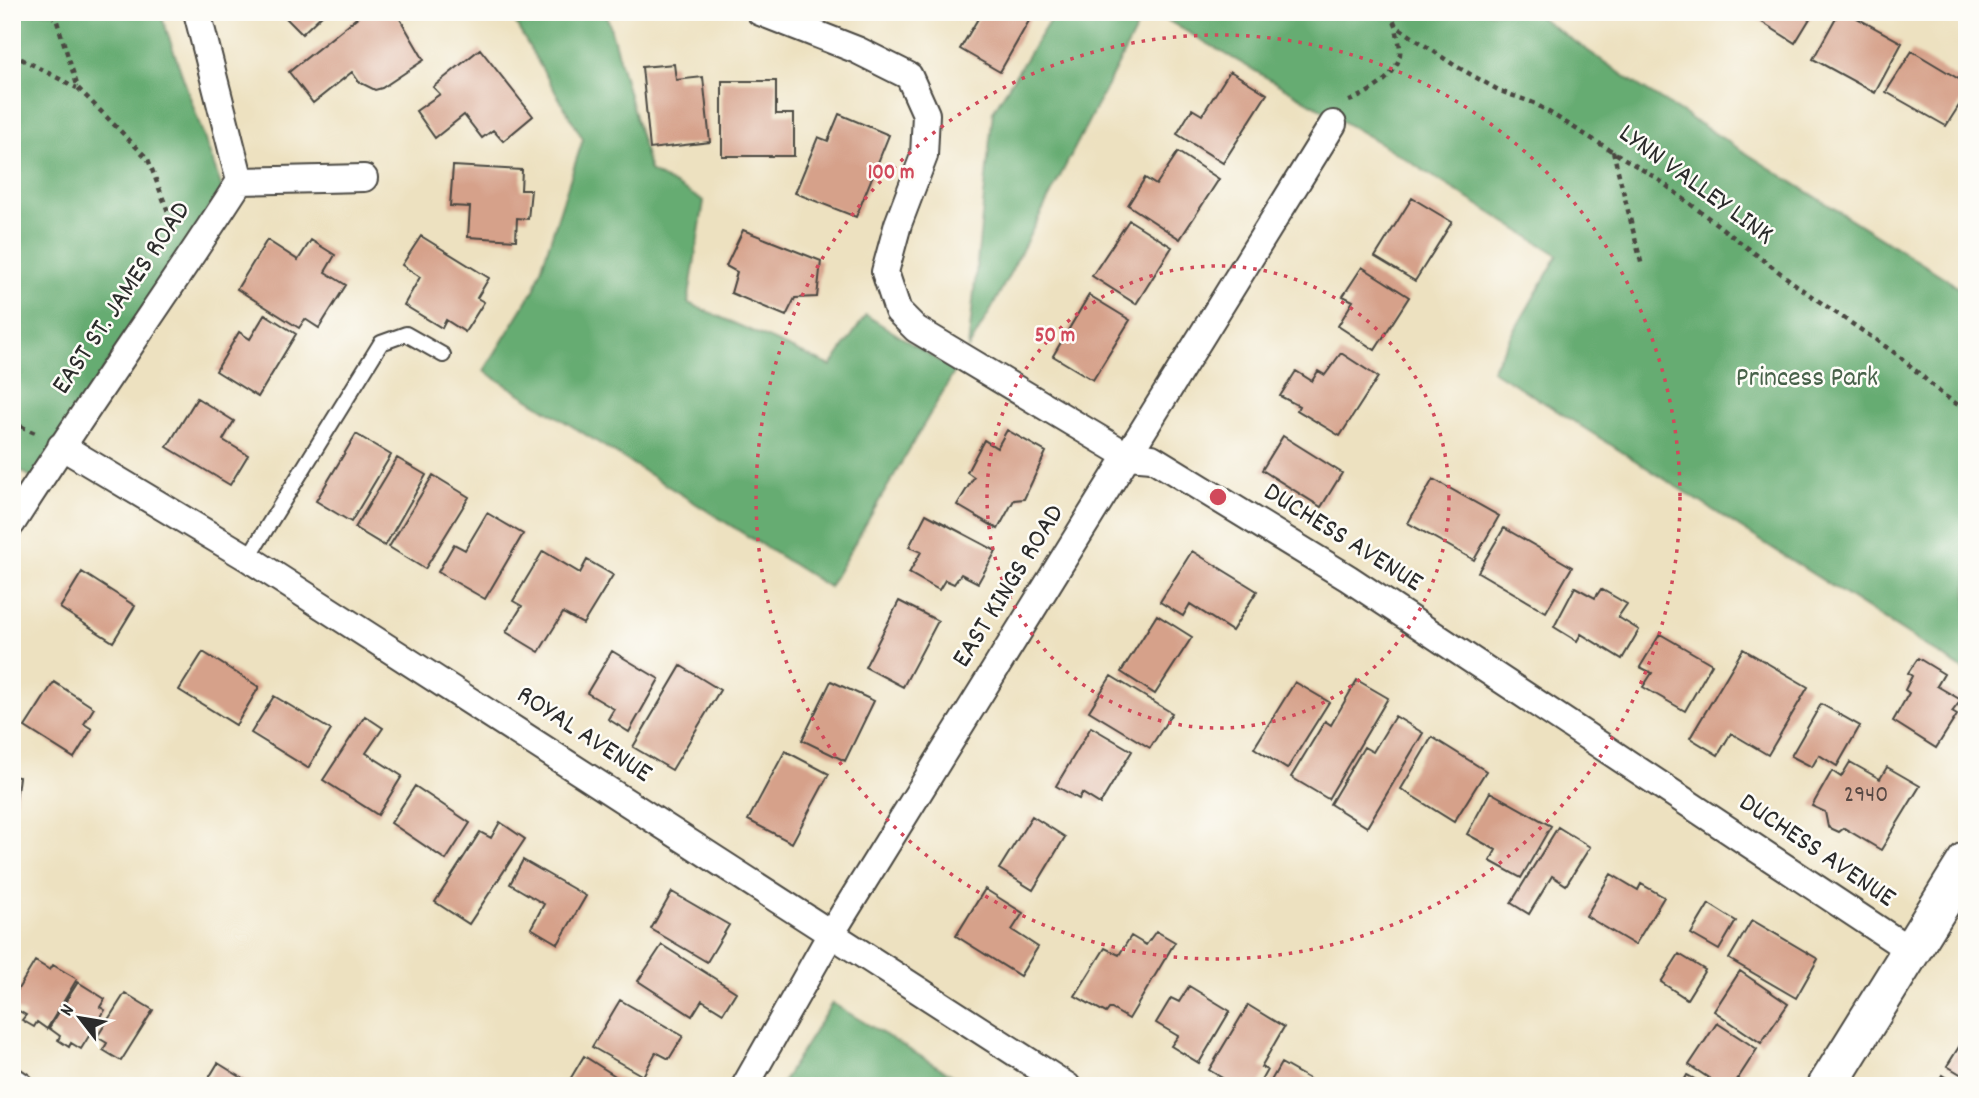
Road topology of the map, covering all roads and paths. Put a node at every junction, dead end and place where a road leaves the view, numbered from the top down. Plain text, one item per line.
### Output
1 (45, 12) edge
2 (197, 12) edge
3 (760, 12) edge
4 (1390, 12) edge
5 (54, 15) edge
6 (1396, 26) junction
7 (12, 54) edge
8 (78, 88) junction
9 (1333, 124) joint
10 (1613, 150) junction
11 (364, 178) dead end
12 (240, 181) junction
13 (1642, 266) dead end
14 (179, 275) junction
15 (443, 355) dead end
16 (1967, 411) edge
17 (61, 446) junction
18 (1128, 456) junction
19 (12, 523) edge
20 (248, 558) junction
21 (1967, 861) edge
22 (831, 934) junction
23 (1911, 951) junction
24 (12, 1080) edge
25 (21, 1086) edge
26 (745, 1086) edge
27 (1067, 1086) edge
28 (1827, 1086) edge

1 - 5 path
2 - 12 street
3 - 18 street, DUCHESS AVENUE
4 - 6 path
5 - 8 path
6 - 9 path
6 - 10 path, LYNN VALLEY LINK
7 - 8 path
8 - 14 path
9 - 18 street, EAST KINGS ROAD
10 - 13 path
10 - 16 path, LYNN VALLEY LINK
11 - 12 street
12 - 14 street, EAST ST. JAMES ROAD
14 - 17 street, EAST ST. JAMES ROAD
15 - 20 lane
17 - 19 street, EAST ST. JAMES ROAD
17 - 20 street, ROYAL AVENUE
18 - 22 street, EAST KINGS ROAD
18 - 23 street, DUCHESS AVENUE
20 - 22 street, ROYAL AVENUE
21 - 23 main road
22 - 26 street, EAST KINGS ROAD
22 - 27 street, ROYAL AVENUE
23 - 28 main road
24 - 25 street

